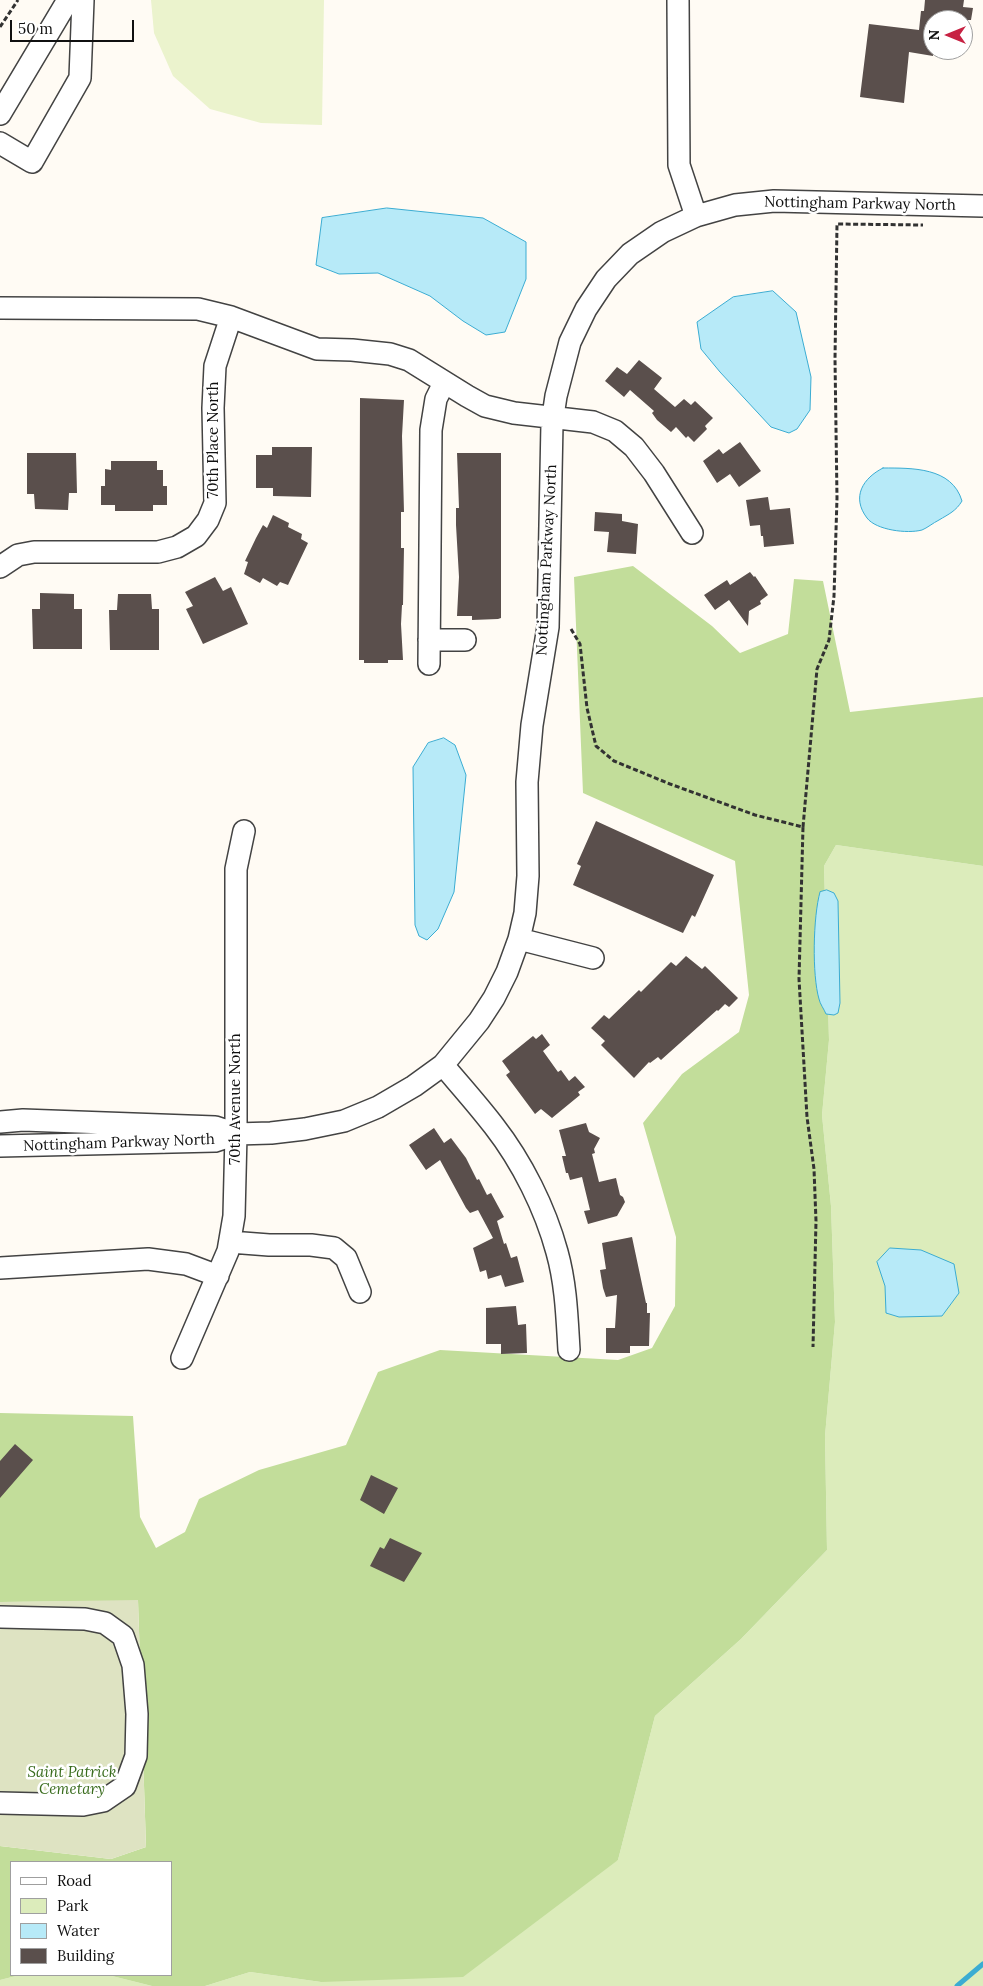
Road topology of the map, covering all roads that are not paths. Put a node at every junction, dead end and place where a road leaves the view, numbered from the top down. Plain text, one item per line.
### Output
1 (68, 0) edge
2 (83, 0) edge
3 (678, 0) edge
4 (0, 114) edge
5 (0, 143) edge
6 (983, 206) edge
7 (696, 216) junction
8 (0, 308) edge
9 (231, 317) junction
10 (444, 383) junction
11 (553, 417) junction
12 (692, 533) dead end
13 (0, 567) edge
14 (429, 640) junction
15 (465, 640) dead end
16 (429, 664) dead end
17 (244, 831) dead end
18 (519, 939) junction
19 (592, 958) dead end
20 (443, 1065) junction
21 (0, 1122) edge
22 (236, 1134) junction
23 (0, 1146) edge
24 (230, 1242) junction
25 (0, 1268) edge
26 (218, 1276) junction
27 (360, 1292) dead end
28 (569, 1350) dead end
29 (182, 1358) dead end
30 (0, 1617) edge
31 (0, 1803) edge

1 - 4 street
2 - 5 street
3 - 7 street
6 - 7 street, Nottingham Parkway North
7 - 11 street, Nottingham Parkway North
8 - 9 street
9 - 10 street
9 - 13 street, 70th Place North
10 - 11 street
10 - 14 street
11 - 12 street
11 - 18 street, Nottingham Parkway North
14 - 15 street
14 - 16 street
17 - 22 street, 70th Avenue North
18 - 19 street
18 - 20 street, Nottingham Parkway North
20 - 22 street, Nottingham Parkway North
20 - 28 street
21 - 22 street, Nottingham Parkway North
22 - 23 street, Nottingham Parkway North
22 - 24 street, 70th Avenue North
24 - 26 street, 70th Avenue North
24 - 27 street
25 - 26 street
26 - 29 street, 70th Avenue North
30 - 31 street

